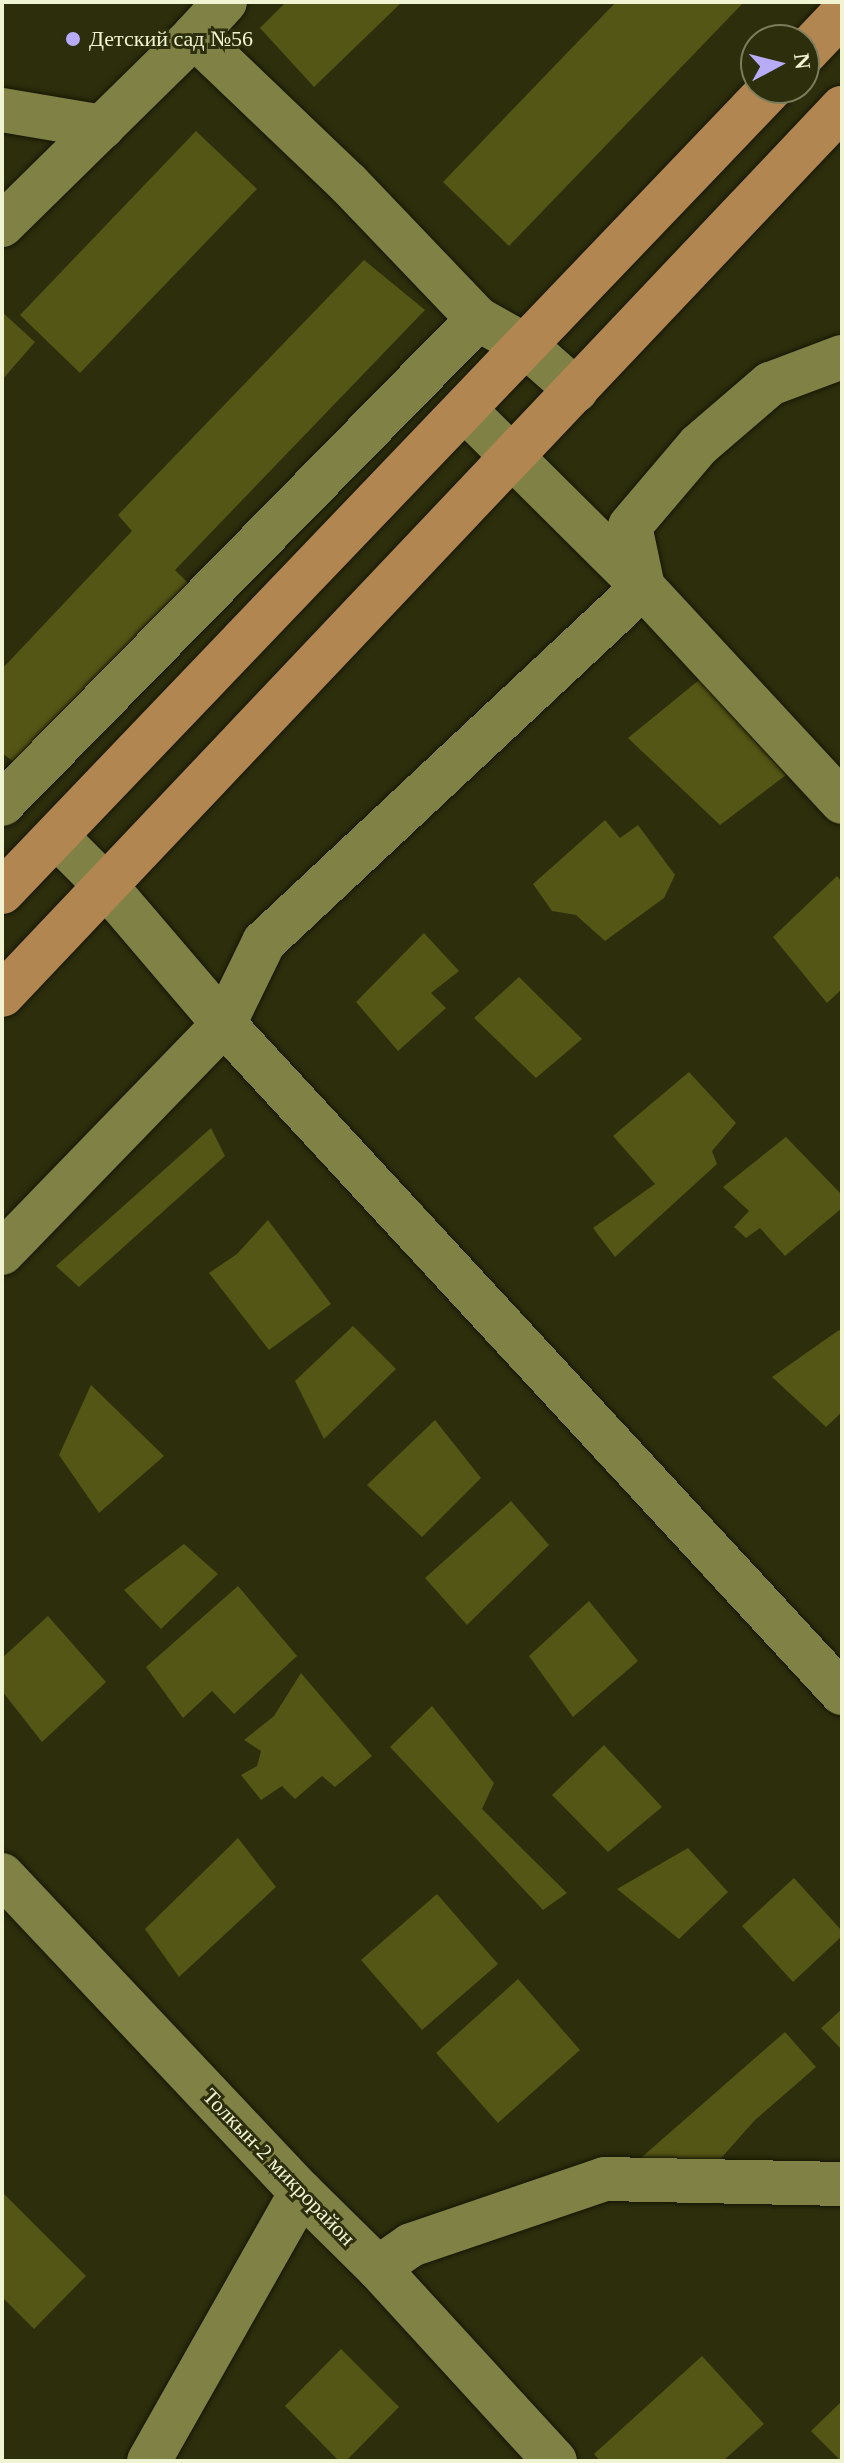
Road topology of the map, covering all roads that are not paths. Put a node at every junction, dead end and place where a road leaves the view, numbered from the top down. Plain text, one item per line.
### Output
1 (225, 2) edge
2 (842, 14) edge
3 (194, 36) junction
4 (820, 37) edge
5 (756, 104) edge
6 (842, 108) edge
7 (2, 110) edge
8 (103, 127) junction
9 (2, 225) edge
10 (478, 319) junction
11 (526, 346) junction
12 (842, 357) edge
13 (576, 390) junction
14 (466, 411) junction
15 (512, 458) junction
16 (643, 587) junction
17 (842, 802) edge
18 (2, 804) edge
19 (56, 836) junction
20 (106, 886) junction
21 (2, 892) edge
22 (2, 995) edge
23 (224, 1024) junction
24 (2, 1253) edge
25 (842, 1693) edge
26 (2, 1875) edge
27 (842, 2184) edge
28 (301, 2192) junction
29 (378, 2268) junction
30 (149, 2461) edge
31 (555, 2461) edge

1 - 3 street
2 - 4 main road
3 - 8 street
3 - 10 street
5 - 11 main road
6 - 13 main road
7 - 8 street
8 - 9 street
10 - 11 street
10 - 18 street
11 - 13 street
11 - 14 main road
12 - 16 street
13 - 15 main road
14 - 15 street
14 - 19 main road
15 - 16 street
15 - 20 main road
16 - 17 street
16 - 23 street
19 - 20 street
19 - 21 main road
20 - 22 main road
20 - 23 street
23 - 24 street
23 - 25 street
26 - 28 street, Толкын-2 микрорайон
27 - 29 street
28 - 29 street, Толкын-2 микрорайон
28 - 30 street
29 - 31 street, Толкын-2 микрорайон

